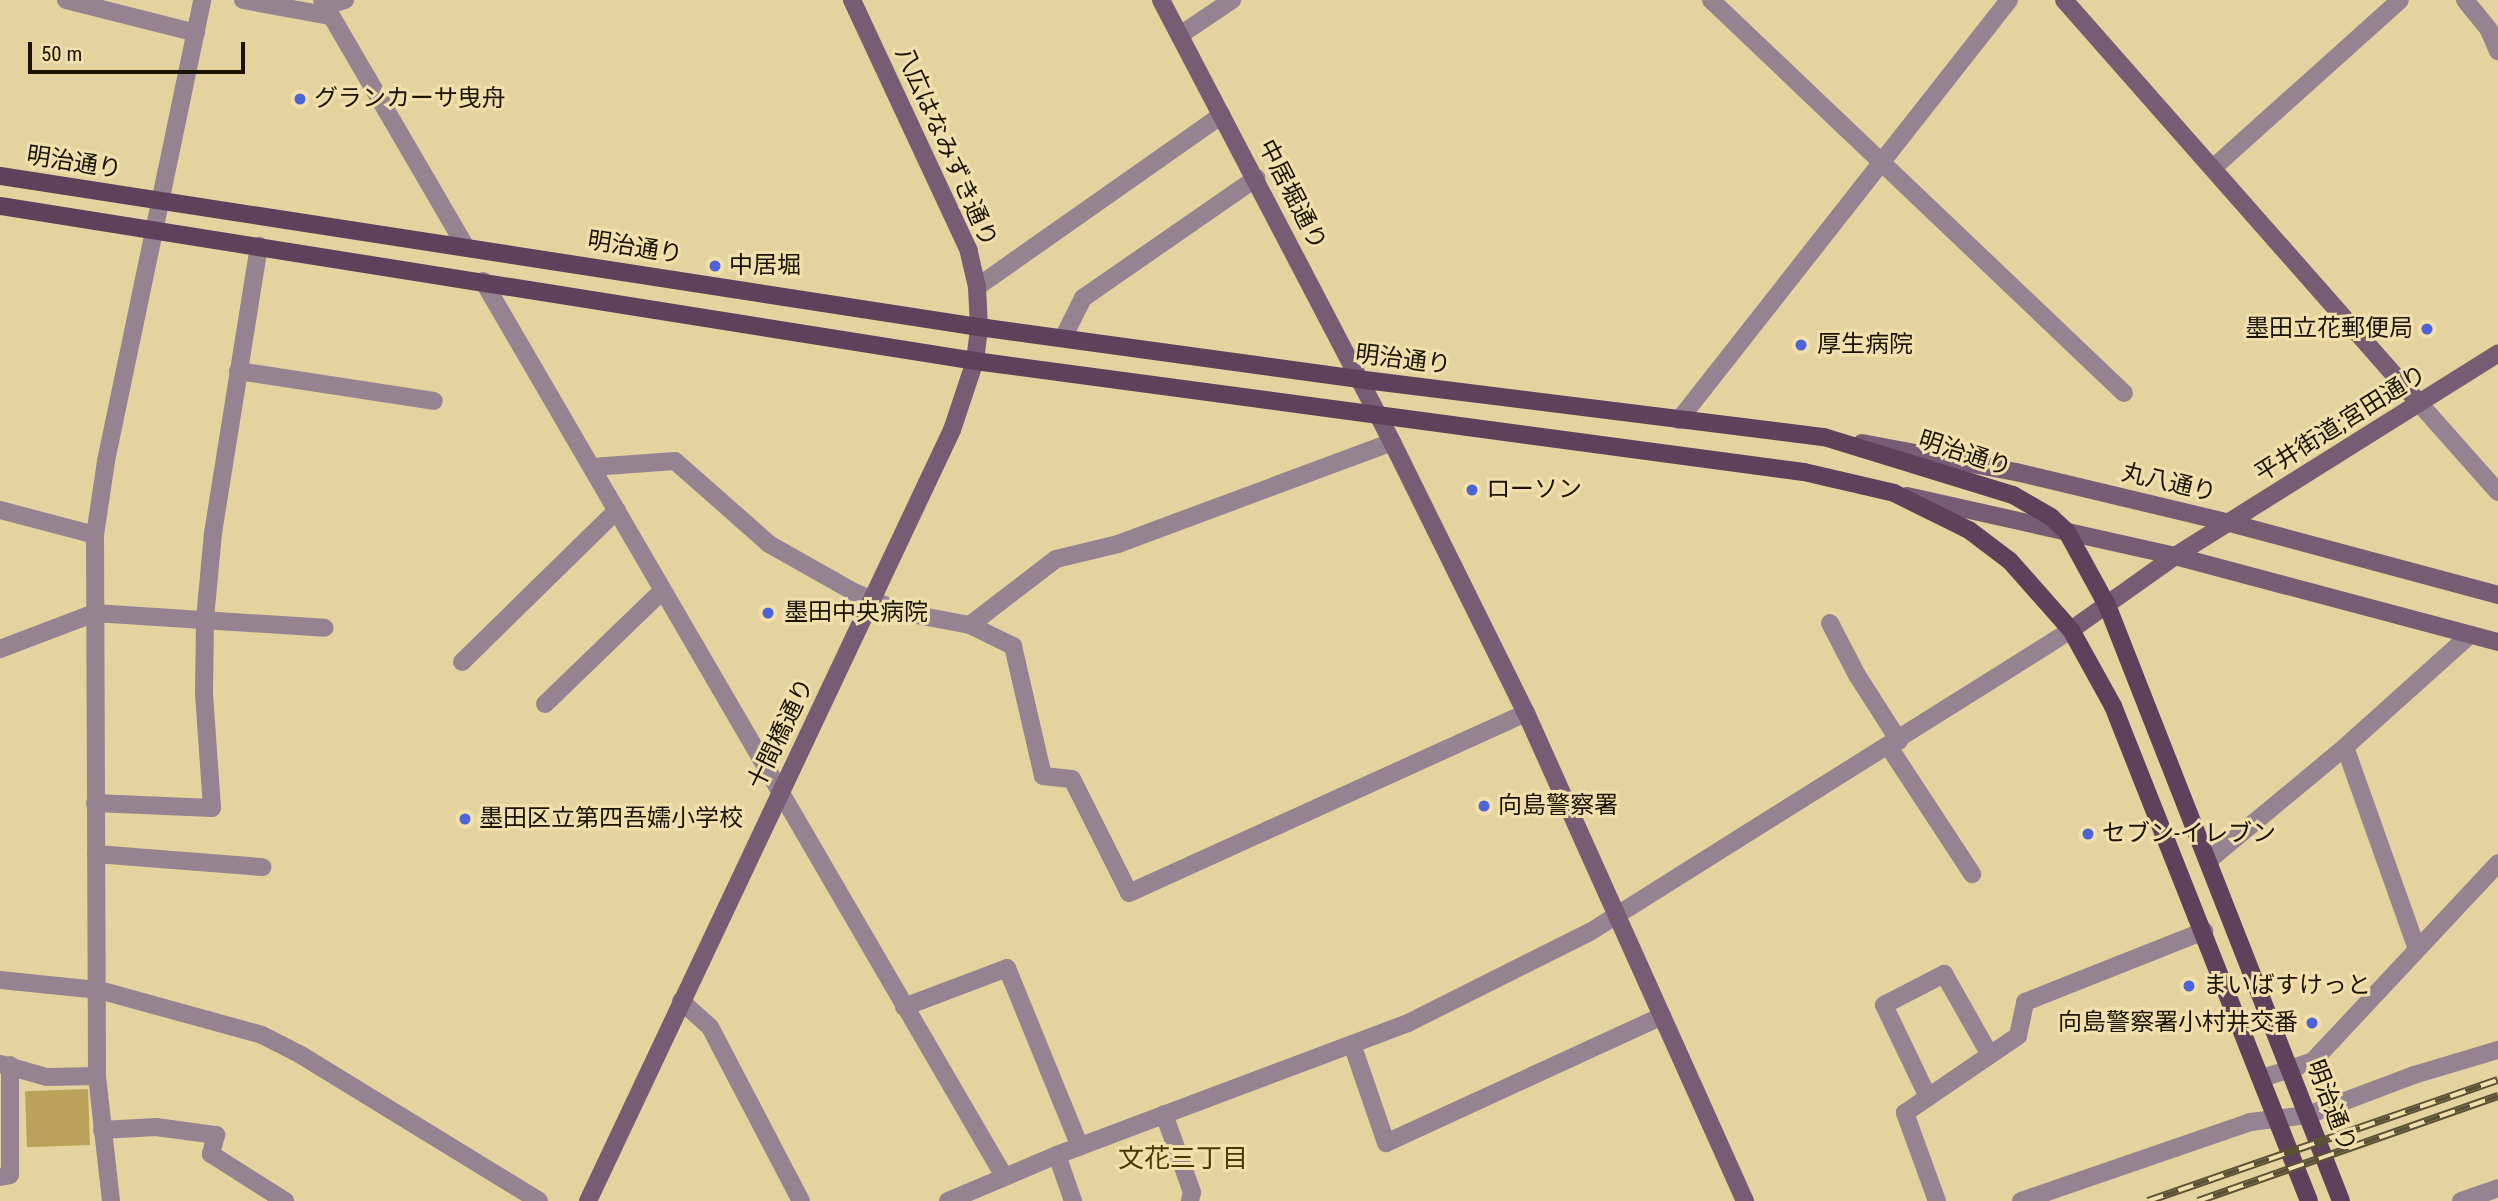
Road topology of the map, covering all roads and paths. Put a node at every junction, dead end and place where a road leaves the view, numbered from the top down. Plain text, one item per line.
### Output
1 (66, 0) edge
2 (202, 0) edge
3 (243, 0) edge
4 (345, 0) edge
5 (852, 0) edge
6 (1161, 0) edge
7 (1233, 0) edge
8 (1711, 0) edge
9 (2010, 0) edge
10 (2064, 0) edge
11 (2400, 0) edge
12 (2465, 0) edge
13 (325, 7) edge
14 (196, 33) junction
15 (1180, 34) junction
16 (2498, 50) edge
17 (1222, 115) junction
18 (1881, 163) junction
19 (2213, 168) junction
20 (0, 176) edge
21 (1256, 178) junction
22 (160, 201) junction
23 (0, 206) edge
24 (154, 230) junction
25 (258, 246) junction
26 (465, 246) junction
27 (483, 281) junction
28 (977, 287) junction
29 (979, 327) junction
30 (1063, 338) junction
31 (2498, 353) edge
32 (975, 361) junction
33 (238, 371) junction
34 (1357, 379) junction
35 (2124, 393) dead end
36 (434, 401) dead end
37 (2419, 403) junction
38 (1376, 414) junction
39 (1679, 420) junction
40 (1824, 437) junction
41 (1392, 442) junction
42 (592, 467) junction
43 (2498, 492) edge
44 (1894, 493) junction
45 (0, 510) edge
46 (617, 510) junction
47 (2230, 523) junction
48 (2067, 532) junction
49 (95, 535) junction
50 (2175, 556) junction
51 (662, 591) junction
52 (2498, 595) edge
53 (872, 601) junction
54 (2107, 605) junction
55 (95, 614) junction
56 (205, 619) junction
57 (1830, 622) dead end
58 (970, 625) junction
59 (325, 628) dead end
60 (2071, 630) junction
61 (2470, 635) junction
62 (2498, 642) edge
63 (0, 649) edge
64 (462, 662) dead end
65 (545, 704) dead end
66 (1526, 713) junction
67 (1894, 744) junction
68 (2345, 747) junction
69 (780, 792) junction
70 (95, 803) junction
71 (96, 854) junction
72 (2209, 860) junction
73 (2498, 863) edge
74 (262, 867) dead end
75 (1972, 874) dead end
76 (1616, 914) junction
77 (2204, 931) junction
78 (2417, 949) junction
79 (0, 980) edge
80 (99, 990) junction
81 (681, 1001) junction
82 (904, 1007) junction
83 (1662, 1016) junction
84 (1352, 1044) junction
85 (2498, 1050) edge
86 (1990, 1055) junction
87 (5, 1065) edge
88 (2290, 1069) junction
89 (97, 1076) junction
90 (2263, 1078) junction
91 (1928, 1097) junction
92 (1164, 1114) junction
93 (2308, 1115) junction
94 (2277, 1119) junction
95 (102, 1130) junction
96 (1080, 1147) junction
97 (1057, 1156) junction
98 (1004, 1176) junction
99 (0, 1177) edge
100 (2498, 1188) edge
101 (953, 1200) edge
102 (111, 1201) edge
103 (285, 1201) edge
104 (539, 1201) edge
105 (588, 1201) edge
106 (801, 1201) edge
107 (1073, 1201) edge
108 (1190, 1201) edge
109 (1745, 1201) edge
110 (1937, 1201) edge
111 (2021, 1201) edge
112 (2309, 1201) edge
113 (2341, 1201) edge
114 (2461, 1201) edge

1 - 14 street
2 - 14 street
3 - 13 street
4 - 13 street
5 - 28 street, 八広はなみずき通り
6 - 15 street, 中居堀通り
7 - 15 street
8 - 18 street
9 - 18 street
10 - 19 street
11 - 19 street
12 - 16 street
13 - 26 street
14 - 22 street
15 - 17 street, 中居堀通り
17 - 21 street, 中居堀通り
17 - 28 street
18 - 35 street
18 - 39 street
19 - 37 street
20 - 22 main road, 明治通り
21 - 30 street
21 - 34 street, 中居堀通り
22 - 24 street
22 - 26 main road, 明治通り
23 - 24 main road
24 - 25 main road
24 - 49 street
25 - 27 main road
25 - 33 street
26 - 29 main road, 明治通り
27 - 32 main road
27 - 42 street
28 - 29 street, 八広はなみずき通り
29 - 30 main road, 明治通り
29 - 32 street, 八広はなみずき通り
30 - 34 main road, 明治通り
31 - 37 street, 平井街道;宮田通り
32 - 38 main road
32 - 53 street, 十間橋通り
33 - 36 street
33 - 56 street
34 - 38 street, 中居堀通り
34 - 39 main road, 明治通り
37 - 43 street
37 - 47 street, 平井街道;宮田通り
38 - 41 street, 中居堀通り
38 - 44 main road
39 - 40 main road, 明治通り
40 - 47 street, 丸八通り
40 - 48 main road, 明治通り
41 - 58 street
41 - 66 street, 中居堀通り
42 - 46 street
42 - 53 street
44 - 48 street
44 - 60 main road
45 - 49 street
46 - 51 street
46 - 64 street
47 - 50 street, 平井街道;宮田通り
47 - 52 street, 丸八通り
48 - 50 street
48 - 54 main road, 明治通り
49 - 55 street
50 - 54 street, 平井街道;宮田通り
50 - 61 street
51 - 65 street
51 - 69 street
53 - 58 street
53 - 69 street, 十間橋通り
54 - 60 street, 平井街道;宮田通り
54 - 72 main road, 明治通り
55 - 56 street
55 - 63 street
55 - 70 street
56 - 59 street
56 - 70 street
57 - 67 street
58 - 66 street
60 - 67 street
60 - 77 main road
61 - 62 street
61 - 68 street
66 - 76 street, 中居堀通り
67 - 75 street
67 - 76 street
68 - 72 street
68 - 78 street
69 - 81 street, 十間橋通り
69 - 82 street
70 - 71 street
71 - 74 street
71 - 80 street
72 - 88 main road, 明治通り
73 - 78 street
76 - 83 street, 中居堀通り
76 - 84 street
77 - 86 street
77 - 90 main road
78 - 88 street
79 - 80 street
80 - 89 street
80 - 104 street
81 - 105 street, 十間橋通り
81 - 106 street
82 - 96 street
82 - 98 street
83 - 84 street
83 - 109 street, 中居堀通り
84 - 92 street
85 - 93 street
86 - 91 street
86 - 91 street
87 - 89 street
87 - 99 street
88 - 90 street
88 - 93 main road, 明治通り
89 - 95 street
90 - 94 main road
91 - 110 street
92 - 96 street
92 - 108 street
93 - 94 street
93 - 113 main road, 明治通り
94 - 111 street
94 - 112 main road
95 - 102 street
95 - 103 street
96 - 97 street
97 - 98 street
97 - 107 street
98 - 101 street
100 - 114 street

